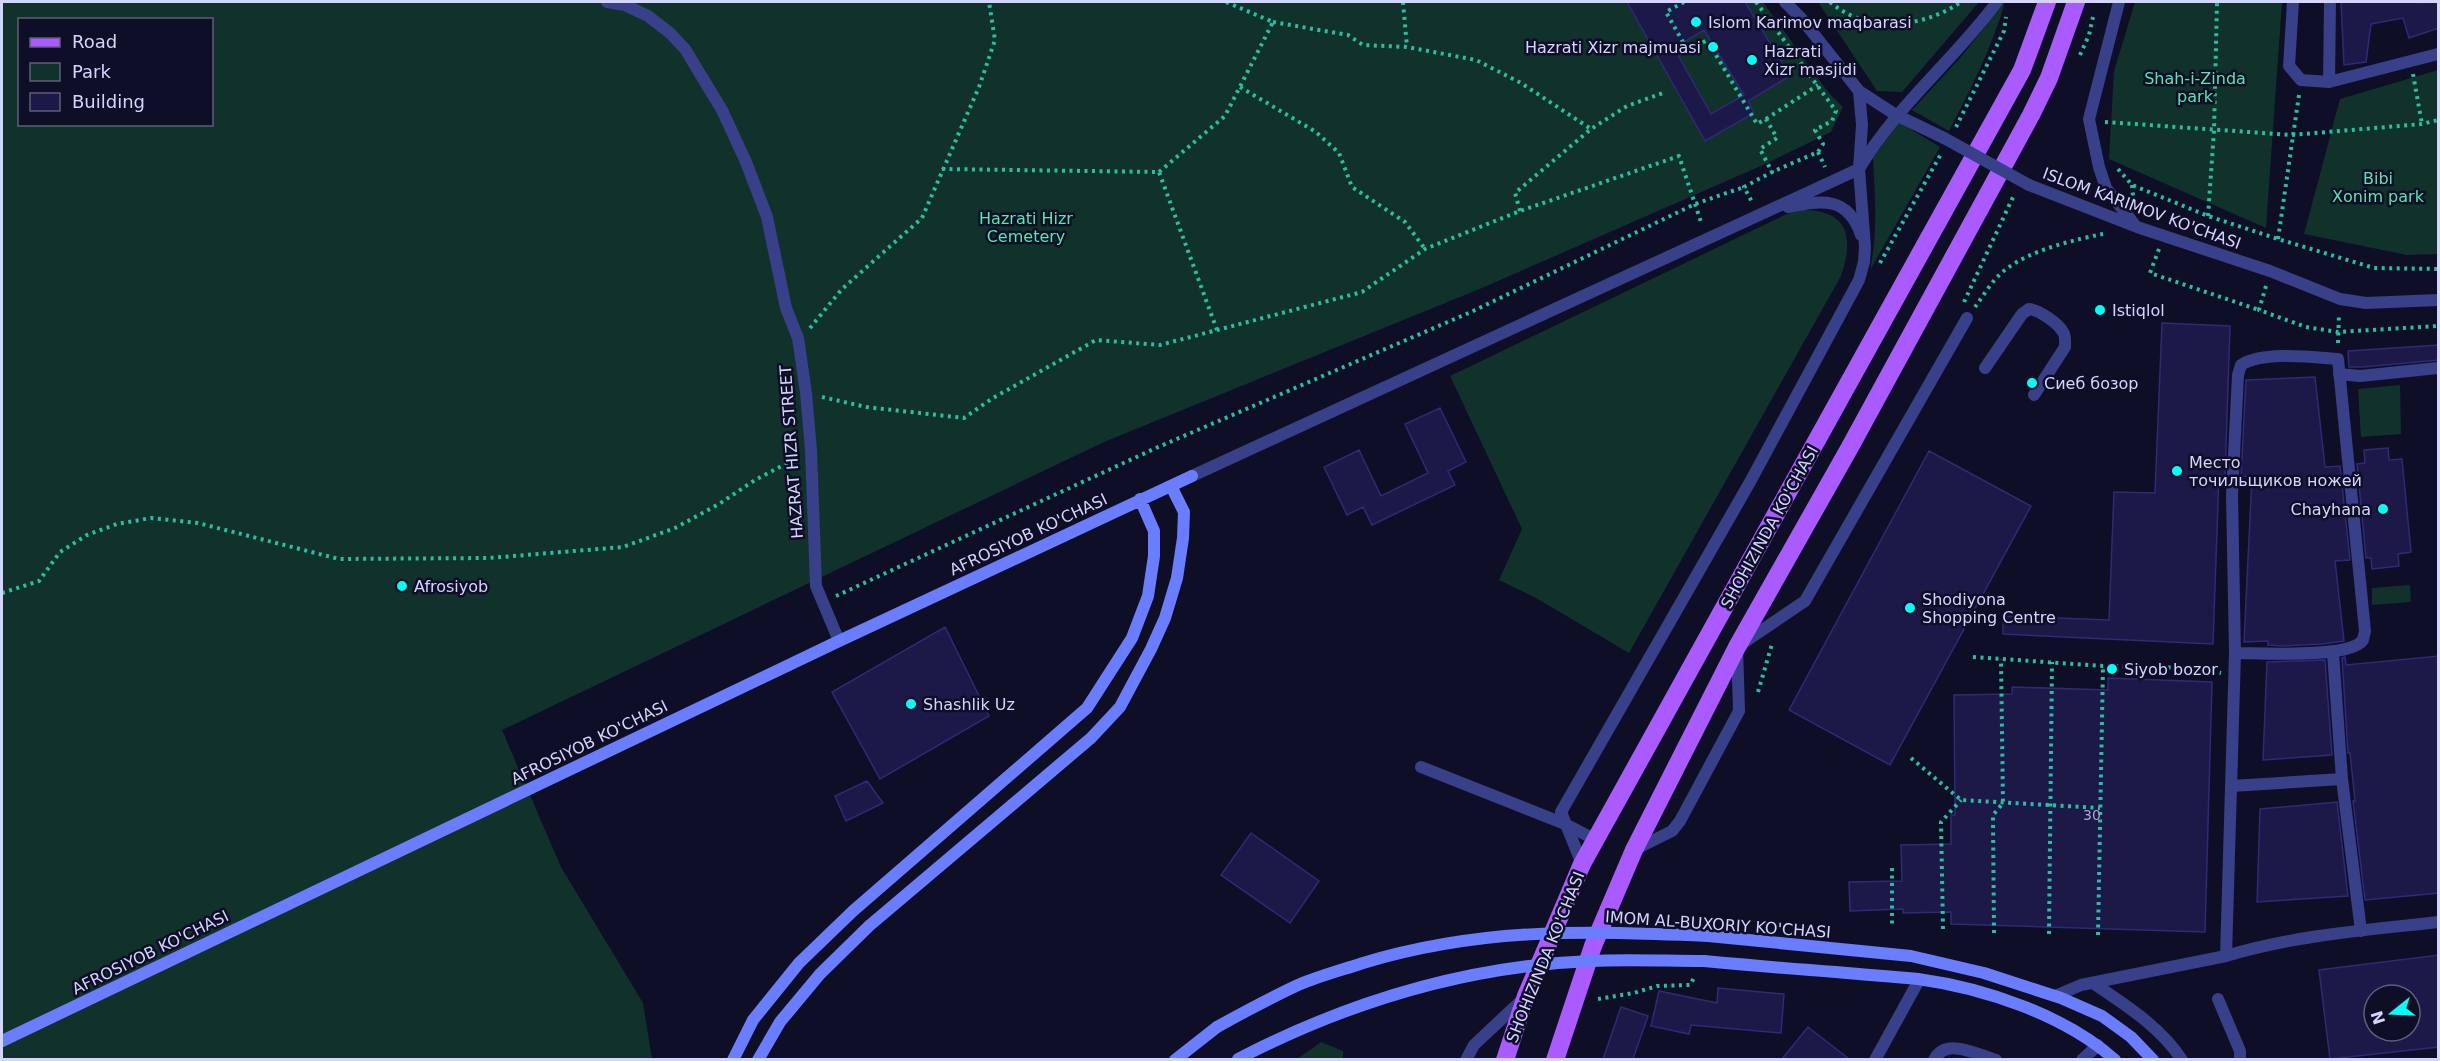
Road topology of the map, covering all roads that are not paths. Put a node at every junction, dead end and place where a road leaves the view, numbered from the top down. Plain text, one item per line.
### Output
1 (608, 2) edge
2 (1785, 2) edge
3 (1997, 2) edge
4 (2047, 2) edge
5 (2076, 2) edge
6 (2119, 2) edge
7 (2293, 2) edge
8 (2330, 2) edge
9 (2439, 54) edge
10 (2329, 82) junction
11 (1859, 91) junction
12 (1896, 116) junction
13 (1858, 169) junction
14 (1764, 212) junction
15 (2137, 227) junction
16 (1865, 247) junction
17 (2439, 300) edge
18 (1967, 318) road end
19 (1985, 368) dead end
20 (2439, 368) edge
21 (2339, 374) junction
22 (2034, 395) dead end
23 (1171, 486) junction
24 (1140, 499) junction
25 (839, 641) junction
26 (1737, 647) junction
27 (2235, 653) junction
28 (2333, 653) junction
29 (1420, 767) dead end
30 (2342, 779) junction
31 (2231, 786) junction
32 (1565, 824) junction
33 (1596, 840) junction
34 (1634, 850) junction
35 (1582, 864) junction
36 (2439, 922) edge
37 (2361, 931) junction
38 (1846, 950) junction
39 (2226, 956) junction
40 (1842, 973) junction
41 (1919, 980) junction
42 (2093, 983) junction
43 (1526, 996) junction
44 (2055, 996) junction
45 (2218, 999) dead end
46 (2, 1041) edge
47 (2098, 1045) junction
48 (734, 1059) edge
49 (758, 1059) edge
50 (1175, 1059) edge
51 (1237, 1059) edge
52 (1466, 1059) edge
53 (1505, 1059) edge
54 (1555, 1059) edge
55 (1875, 1059) edge
56 (1934, 1059) edge
57 (1996, 1059) edge
58 (2082, 1059) edge
59 (2115, 1059) edge
60 (2153, 1059) edge
61 (2182, 1059) edge
62 (2240, 1059) edge

1 - 25 street, HAZRAT HIZR STREET
2 - 11 street, ISLOM KARIMOV KO'CHASI
3 - 12 street
4 - 33 main road, SHOHIZINDA KO'CHASI
5 - 26 main road, SHOHIZINDA KO'CHASI
6 - 15 street
7 - 10 street
8 - 10 street
9 - 10 street
11 - 12 street, ISLOM KARIMOV KO'CHASI
11 - 13 street
12 - 13 street
12 - 15 street, ISLOM KARIMOV KO'CHASI, bridge
13 - 14 street
13 - 16 street
14 - 16 street
14 - 23 street, AFROSIYOB KO'CHASI
15 - 17 street, ISLOM KARIMOV KO'CHASI
16 - 32 street
18 - 26 street
19 - 22 street
20 - 21 street
21 - 27 street
21 - 28 street
23 - 24 street, AFROSIYOB KO'CHASI
23 - 49 street
24 - 25 street, AFROSIYOB KO'CHASI
24 - 48 street
25 - 46 street, AFROSIYOB KO'CHASI
26 - 34 main road, SHOHIZINDA KO'CHASI
26 - 34 street
27 - 28 street
27 - 31 street
28 - 30 street
29 - 32 street
30 - 31 street
30 - 37 street
31 - 39 street
32 - 33 street
32 - 35 street
33 - 35 main road, SHOHIZINDA KO'CHASI
34 - 54 main road, SHOHIZINDA KO'CHASI
35 - 43 main road, SHOHIZINDA KO'CHASI
36 - 37 street
37 - 39 street
38 - 40 street
38 - 44 street, IMOM AL-BUXORIY KO'CHASI
38 - 50 street, IMOM AL-BUXORIY KO'CHASI, bridge
39 - 42 street
40 - 41 street
40 - 51 street, bridge
41 - 47 street
41 - 55 street
42 - 44 street
42 - 61 street
43 - 52 street
43 - 53 main road, SHOHIZINDA KO'CHASI
44 - 60 street, IMOM AL-BUXORIY KO'CHASI
45 - 62 street
47 - 58 street
47 - 59 street
56 - 57 street

